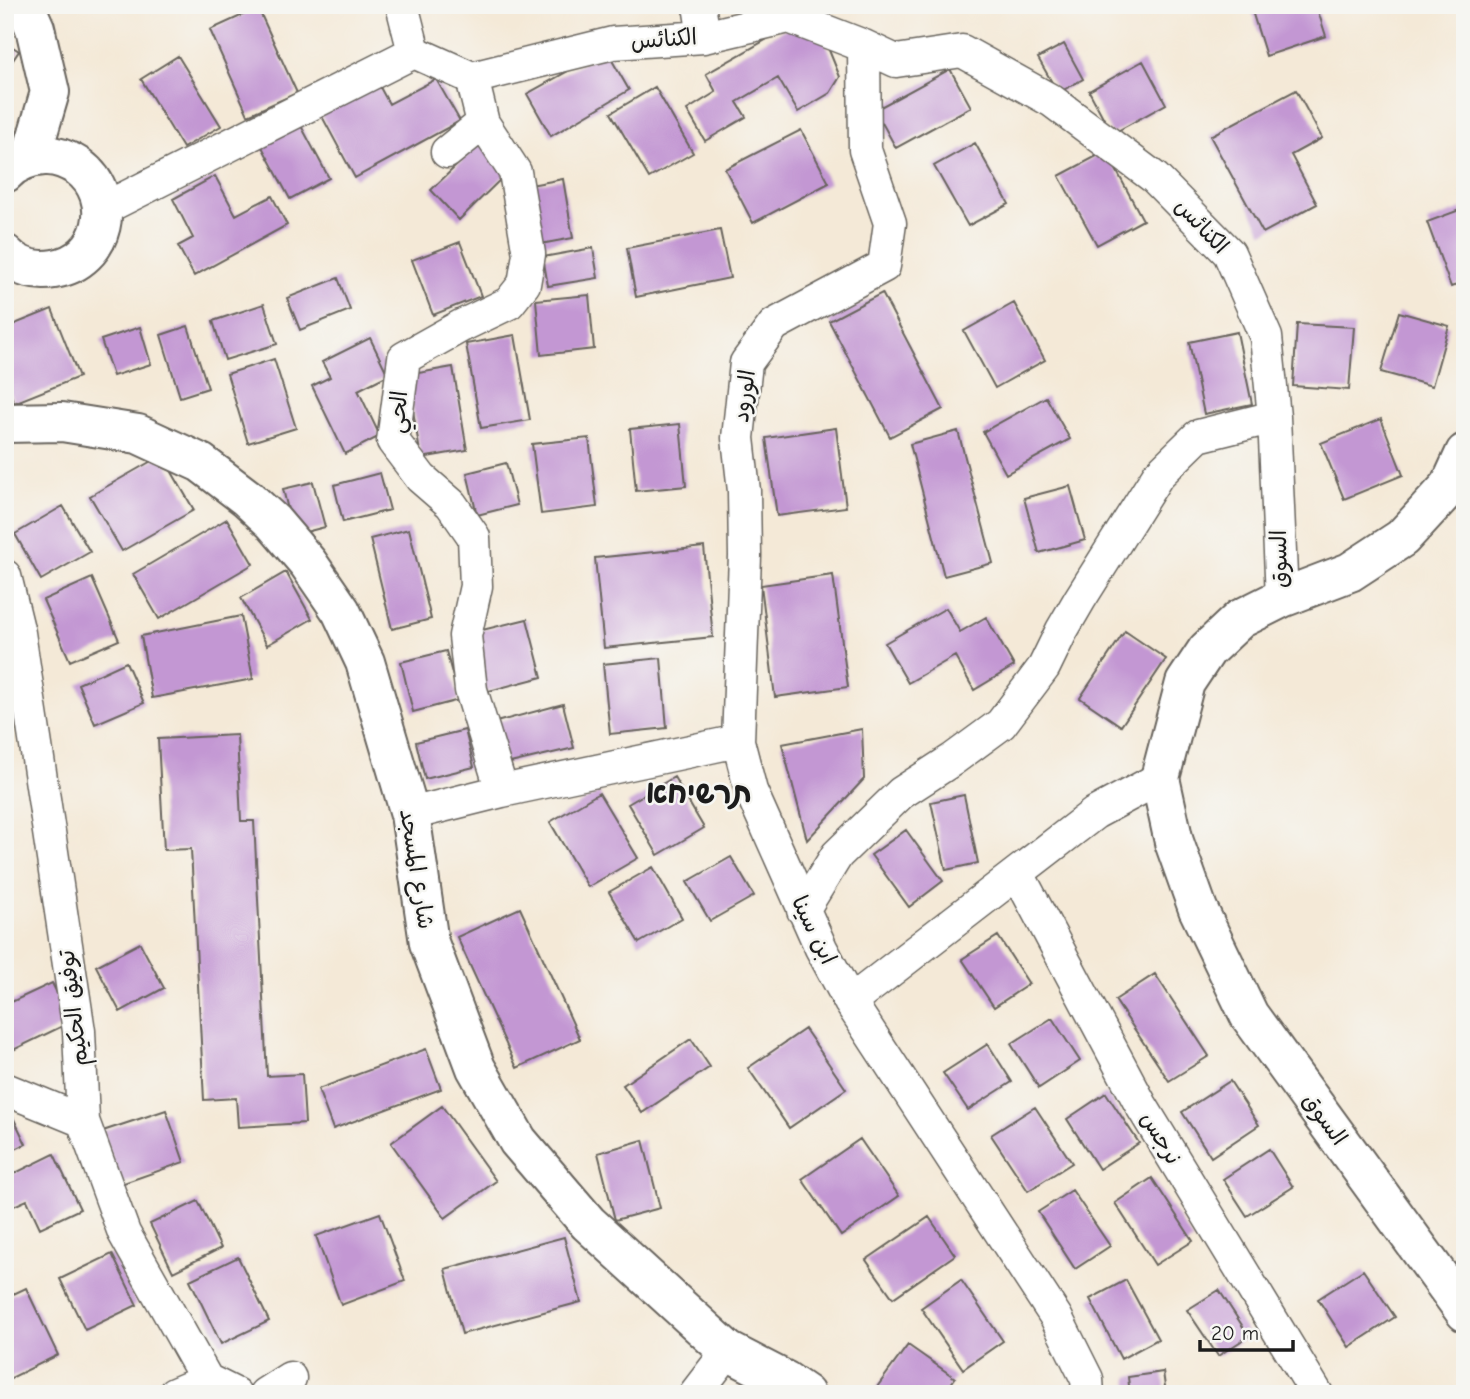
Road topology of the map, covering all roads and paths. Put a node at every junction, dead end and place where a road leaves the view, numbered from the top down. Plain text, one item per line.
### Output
1 (25, 5) edge
2 (402, 5) edge
3 (699, 5) edge
4 (704, 37) junction
5 (864, 46) junction
6 (414, 52) junction
7 (472, 78) junction
8 (482, 123) junction
9 (447, 152) dead end
10 (18, 165) edge
11 (103, 209) junction
12 (5, 254) edge
13 (1274, 417) junction
14 (5, 423) edge
15 (1465, 453) edge
16 (5, 576) edge
17 (1282, 598) junction
18 (12, 637) edge
19 (738, 741) junction
20 (1160, 778) junction
21 (502, 791) junction
22 (410, 814) junction
23 (1018, 874) junction
24 (803, 910) junction
25 (850, 1002) junction
26 (5, 1089) edge
27 (83, 1121) junction
28 (1465, 1312) edge
29 (728, 1351) junction
30 (221, 1387) edge
31 (174, 1394) edge
32 (695, 1394) edge
33 (805, 1394) edge
34 (1088, 1394) edge
35 (1317, 1394) edge

1 - 10 street
2 - 6 street
3 - 4 street
4 - 5 street, الكنائس
4 - 7 street, الكنائس
5 - 13 street, الكنائس
5 - 19 street, الورود
6 - 7 street
6 - 11 street
7 - 8 street, الحي
8 - 9 street
8 - 21 street, الحي
10 - 11 street
11 - 12 street
13 - 17 street, السوق
13 - 24 street
14 - 22 street, شارع المسجد
15 - 17 street
16 - 18 street, توفيق الحكيم
17 - 20 street, السوق
18 - 27 street, توفيق الحكيم
19 - 21 street
19 - 24 street, ابن سينا
20 - 23 street
20 - 28 street, السوق
21 - 22 street
22 - 29 street, شارع المسجد
23 - 25 street
23 - 35 street, نرجس
24 - 25 street, ابن سينا
25 - 34 street, ابن سينا
26 - 27 street
27 - 30 street, توفيق الحكيم
29 - 32 street
29 - 33 street, شارع المسجد
30 - 31 street, توفيق الحكيم

